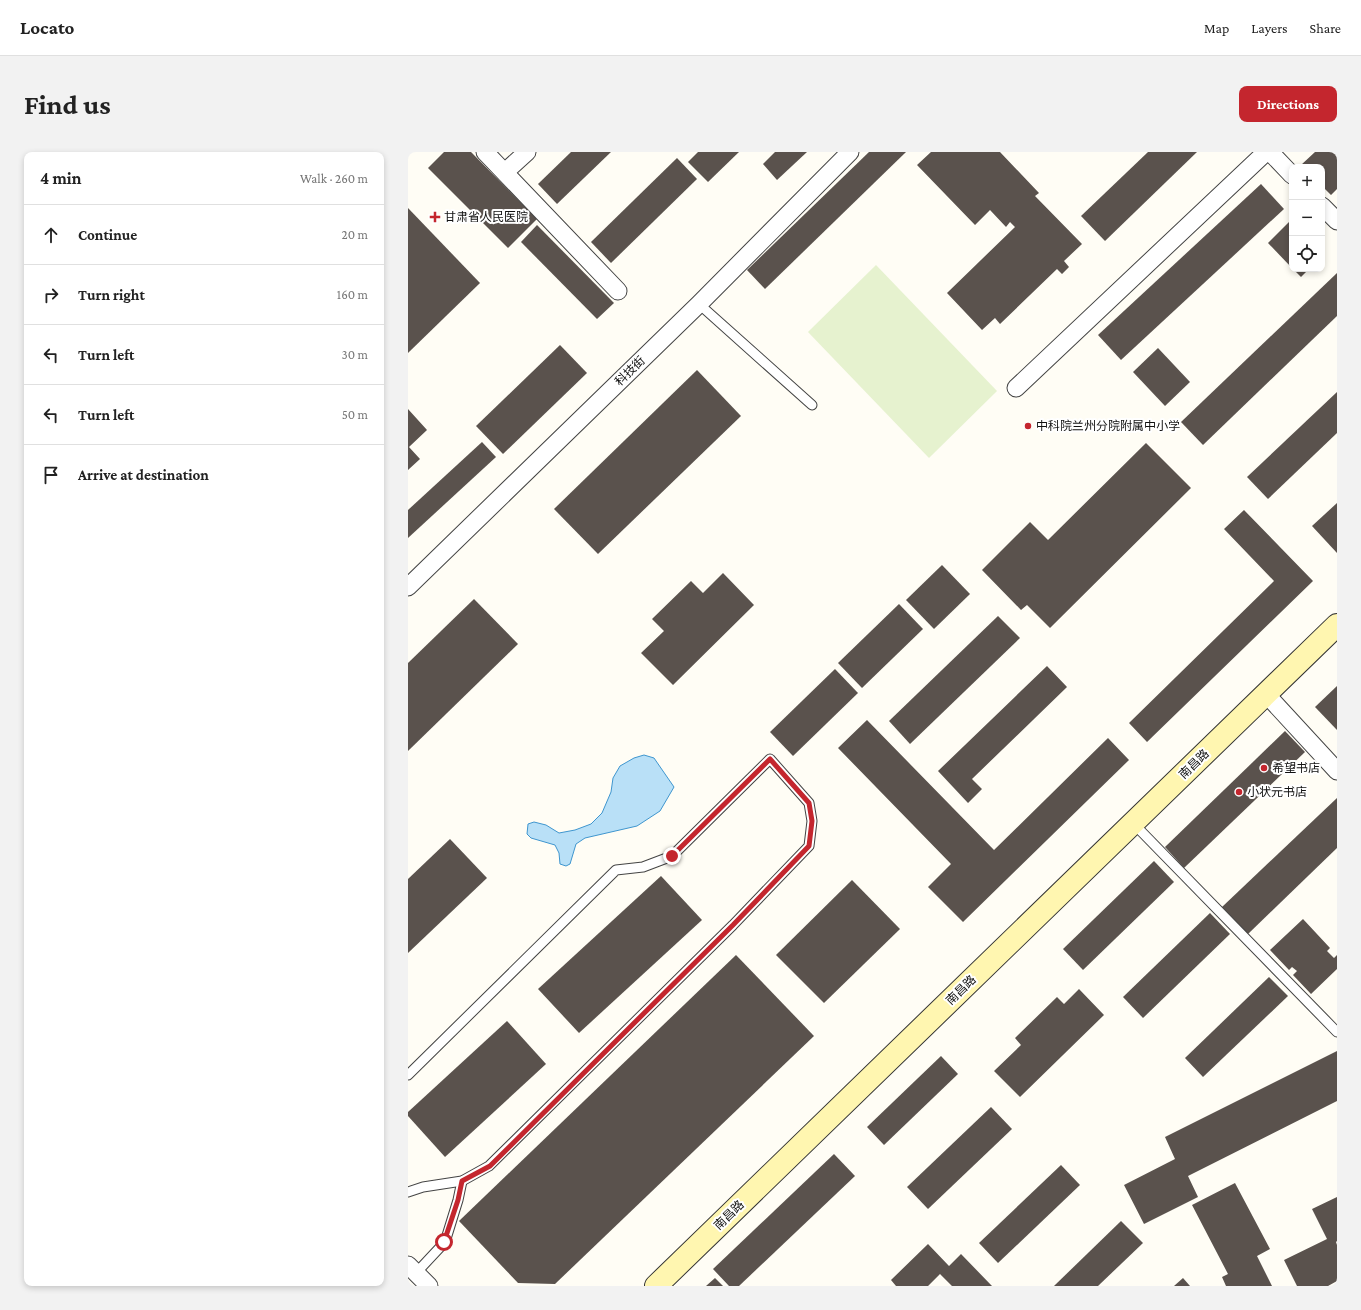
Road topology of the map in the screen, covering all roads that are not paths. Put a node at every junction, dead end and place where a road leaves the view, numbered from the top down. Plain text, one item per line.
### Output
1 (485, 152) edge
2 (527, 152) edge
3 (850, 152) edge
4 (1266, 152) edge
5 (1270, 152) edge
6 (1289, 171) edge
7 (505, 172) junction
8 (1325, 209) edge
9 (1337, 221) edge
10 (618, 291) dead end
11 (699, 304) junction
12 (1016, 388) dead end
13 (812, 405) dead end
14 (408, 587) edge
15 (1337, 625) edge
16 (1266, 694) junction
17 (1337, 771) edge
18 (1133, 823) junction
19 (1337, 1032) edge
20 (408, 1075) edge
21 (462, 1181) junction
22 (408, 1192) edge
23 (412, 1269) edge
24 (429, 1286) edge
25 (656, 1286) edge

1 - 7 street
2 - 7 street
3 - 11 street, 科技街
4 - 12 street
5 - 6 street
7 - 10 street
8 - 9 street
11 - 13 lane
11 - 14 street, 科技街
15 - 16 main road, 南昌路
16 - 17 street
16 - 18 main road, 南昌路
18 - 19 lane
18 - 25 main road, 南昌路
20 - 21 lane
21 - 22 lane
21 - 23 lane
23 - 24 street

